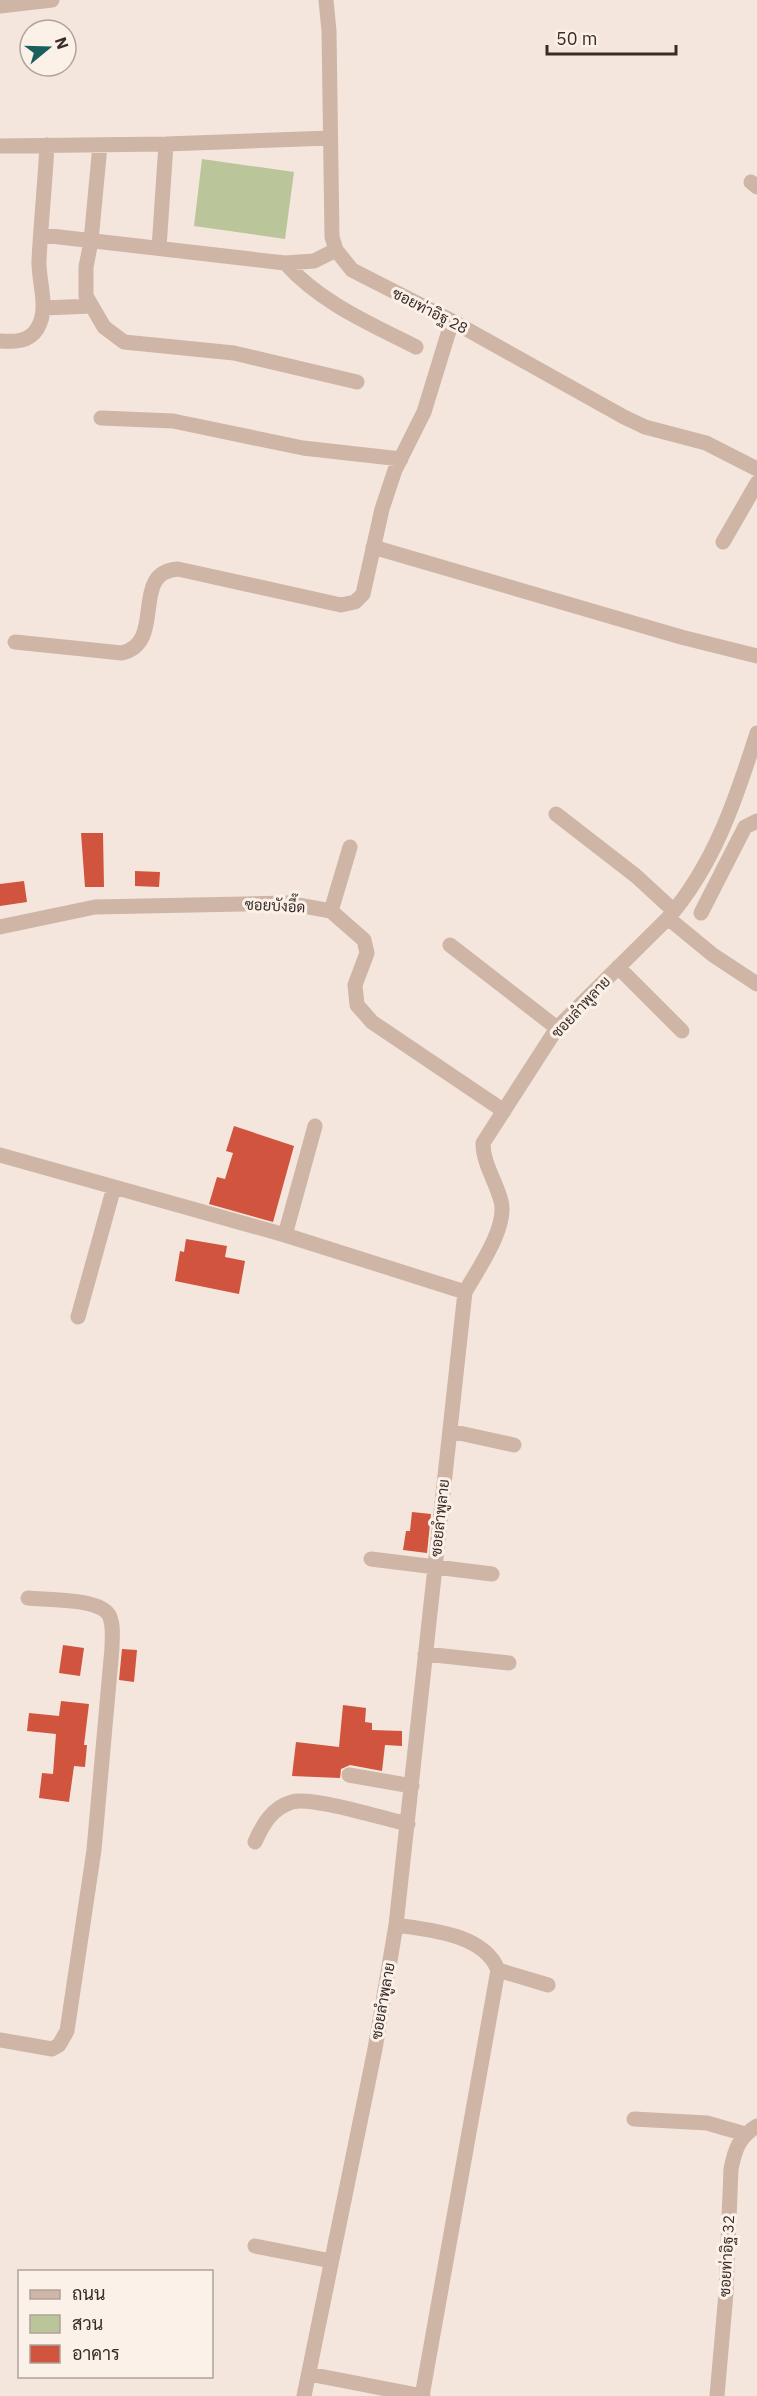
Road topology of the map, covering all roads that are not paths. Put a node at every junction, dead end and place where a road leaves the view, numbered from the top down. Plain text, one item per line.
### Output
1 (52, 0) edge
2 (326, 0) edge
3 (0, 6) edge
4 (330, 138) junction
5 (166, 144) junction
6 (47, 145) junction
7 (100, 145) junction
8 (0, 146) edge
9 (42, 235) junction
10 (91, 241) junction
11 (159, 248) junction
12 (336, 250) junction
13 (285, 263) junction
14 (92, 306) junction
15 (43, 308) junction
16 (452, 321) junction
17 (0, 341) edge
18 (416, 347) dead end
19 (357, 382) dead end
20 (101, 418) dead end
21 (400, 459) junction
22 (757, 469) edge
23 (757, 483) edge
24 (723, 542) dead end
25 (373, 547) junction
26 (15, 642) dead end
27 (757, 656) edge
28 (757, 733) edge
29 (556, 813) dead end
30 (757, 821) edge
31 (350, 848) dead end
32 (331, 911) junction
33 (701, 913) dead end
34 (671, 914) junction
35 (0, 927) edge
36 (450, 945) dead end
37 (618, 968) junction
38 (757, 984) edge
39 (557, 1028) junction
40 (682, 1031) dead end
41 (504, 1111) junction
42 (315, 1126) dead end
43 (0, 1155) edge
44 (114, 1187) junction
45 (285, 1235) junction
46 (465, 1292) junction
47 (78, 1317) dead end
48 (450, 1431) junction
49 (514, 1445) dead end
50 (371, 1559) dead end
51 (434, 1569) junction
52 (492, 1574) dead end
53 (28, 1599) dead end
54 (424, 1653) junction
55 (509, 1663) dead end
56 (349, 1775) dead end
57 (412, 1786) junction
58 (408, 1824) junction
59 (255, 1842) dead end
60 (396, 1925) junction
61 (498, 1970) junction
62 (548, 1985) dead end
63 (0, 2040) edge
64 (634, 2119) dead end
65 (751, 2130) edge
66 (255, 2246) dead end
67 (331, 2261) junction
68 (309, 2374) junction
69 (304, 2396) edge
70 (422, 2396) edge
71 (717, 2396) edge

1 - 3 street
2 - 4 street
4 - 5 street
4 - 12 street
5 - 7 street
5 - 11 street
6 - 7 street
6 - 8 street
6 - 9 street
7 - 10 street
9 - 10 street
9 - 15 street
10 - 11 street
10 - 14 street
11 - 13 street
12 - 13 street
12 - 16 street, ซอยท่าอิฐ 28
13 - 18 street
14 - 15 street
14 - 19 street
15 - 17 street
16 - 21 street
16 - 22 street, ซอยท่าอิฐ 28
20 - 21 street
21 - 25 street
23 - 24 street
25 - 26 street
25 - 27 street
28 - 34 street, ซอยลำพูลาย
29 - 34 street
30 - 33 street
31 - 32 street
32 - 35 street, ซอยบังอี๊ด
32 - 41 street
34 - 37 street, ซอยลำพูลาย
34 - 38 street
36 - 39 street
37 - 39 street, ซอยลำพูลาย
37 - 40 street
39 - 41 street, ซอยลำพูลาย
41 - 46 street, ซอยลำพูลาย
42 - 45 street
43 - 44 street
44 - 45 street
44 - 47 street
45 - 46 street
46 - 48 street, ซอยลำพูลาย
48 - 49 street
48 - 51 street, ซอยลำพูลาย
50 - 51 street
51 - 52 street
51 - 54 street, ซอยลำพูลาย
53 - 63 street
54 - 55 street
54 - 57 street, ซอยลำพูลาย
56 - 57 street
57 - 58 street, ซอยลำพูลาย
58 - 59 street
58 - 60 street, ซอยลำพูลาย
60 - 61 street
60 - 67 street, ซอยลำพูลาย
61 - 62 street
61 - 70 street
64 - 65 street
65 - 71 street, ซอยท่าอิฐ 32
66 - 67 street
67 - 68 street, ซอยลำพูลาย
68 - 69 street, ซอยลำพูลาย
68 - 70 street

